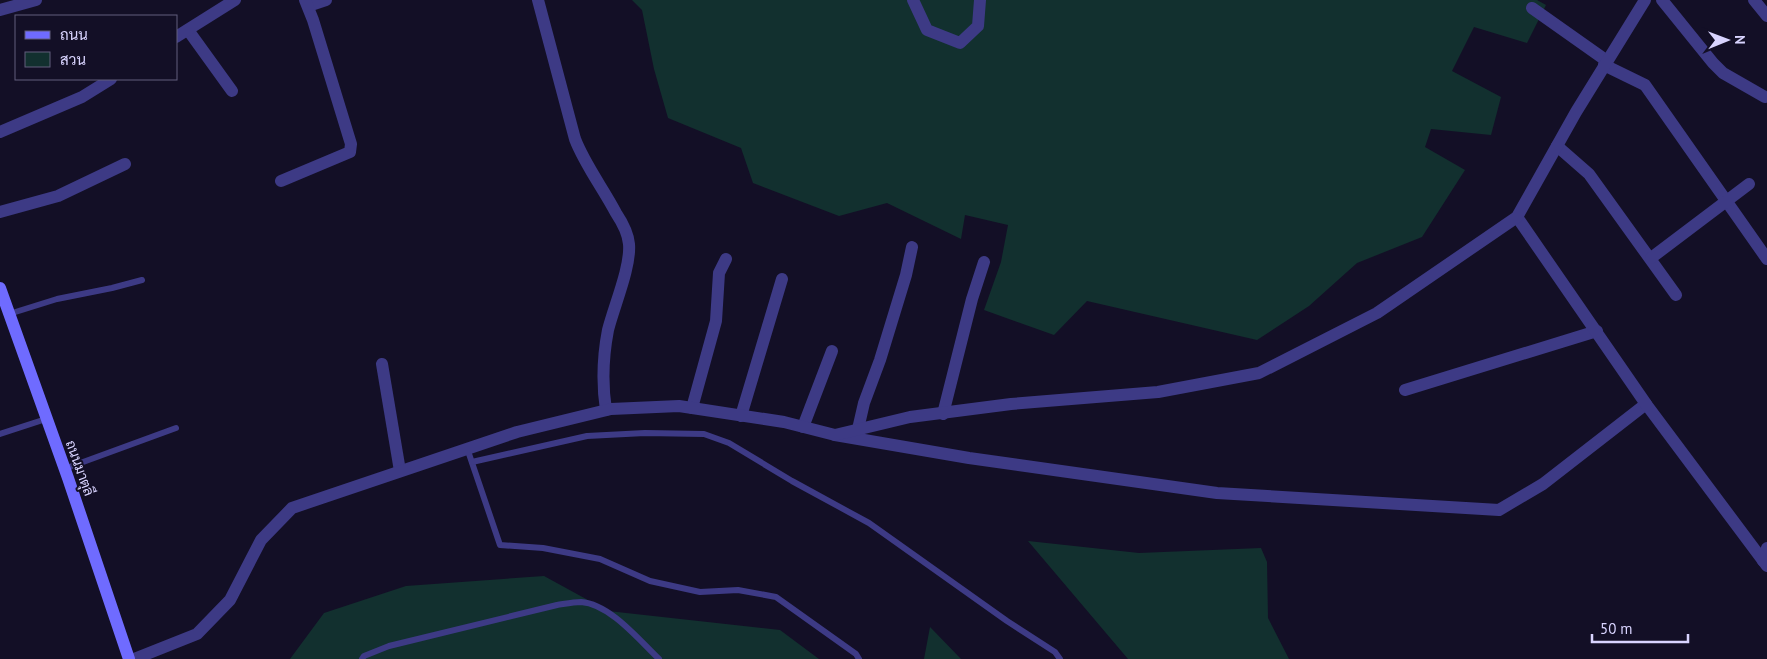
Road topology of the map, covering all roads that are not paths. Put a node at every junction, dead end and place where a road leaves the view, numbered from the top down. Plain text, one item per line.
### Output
1 (36, 0) edge
2 (235, 0) edge
3 (326, 0) edge
4 (538, 0) edge
5 (914, 0) edge
6 (980, 0) edge
7 (1645, 0) edge
8 (1662, 0) edge
9 (1754, 0) edge
10 (307, 3) edge
11 (1532, 8) dead end
12 (0, 10) edge
13 (1767, 16) edge
14 (188, 30) junction
15 (178, 36) edge
16 (1606, 63) junction
17 (109, 80) edge
18 (232, 90) dead end
19 (1765, 97) dead end
20 (0, 132) edge
21 (1557, 146) junction
22 (125, 164) dead end
23 (280, 181) dead end
24 (1749, 184) dead end
25 (1725, 201) junction
26 (0, 212) edge
27 (1517, 217) junction
28 (912, 247) dead end
29 (1651, 258) junction
30 (726, 259) dead end
31 (1767, 259) edge
32 (984, 262) dead end
33 (782, 278) dead end
34 (142, 280) dead end
35 (0, 288) edge
36 (1676, 295) dead end
37 (9, 314) junction
38 (1597, 331) junction
39 (832, 351) dead end
40 (382, 364) dead end
41 (1405, 390) dead end
42 (1646, 404) junction
43 (692, 408) junction
44 (606, 410) junction
45 (943, 414) junction
46 (741, 416) junction
47 (46, 419) junction
48 (803, 427) junction
49 (176, 428) dead end
50 (858, 429) junction
51 (0, 434) edge
52 (835, 435) junction
53 (467, 448) junction
54 (472, 462) junction
55 (64, 469) junction
56 (400, 471) junction
57 (1767, 548) edge
58 (1765, 563) edge
59 (129, 659) edge
60 (134, 659) edge
61 (362, 659) edge
62 (660, 659) edge
63 (860, 659) edge
64 (1060, 659) edge

1 - 12 street
2 - 14 street
3 - 10 street
4 - 44 street
5 - 6 street
7 - 16 street
8 - 19 street
9 - 13 street
10 - 23 street
11 - 16 street
14 - 15 street
14 - 18 street
16 - 21 street
16 - 25 street
17 - 20 street
21 - 27 street
21 - 29 street
22 - 26 street
24 - 25 street
25 - 29 street
25 - 31 street
27 - 38 street
27 - 45 street
28 - 50 street
29 - 36 street
30 - 43 street
32 - 45 street
33 - 46 street
34 - 37 lane
35 - 37 main road, ถนนมาตุลี
37 - 47 main road, ถนนมาตุลี
38 - 41 street
38 - 42 street
39 - 48 street
40 - 56 street
42 - 52 street
42 - 58 street
43 - 44 street
43 - 46 street
44 - 53 street
45 - 50 street
46 - 48 street
47 - 51 lane
47 - 55 main road, ถนนมาตุลี
48 - 52 street
49 - 55 lane
50 - 52 street
53 - 54 lane
53 - 56 street
54 - 63 lane
54 - 64 lane
55 - 59 main road, ถนนมาตุลี
56 - 60 street
57 - 58 street
61 - 62 lane

